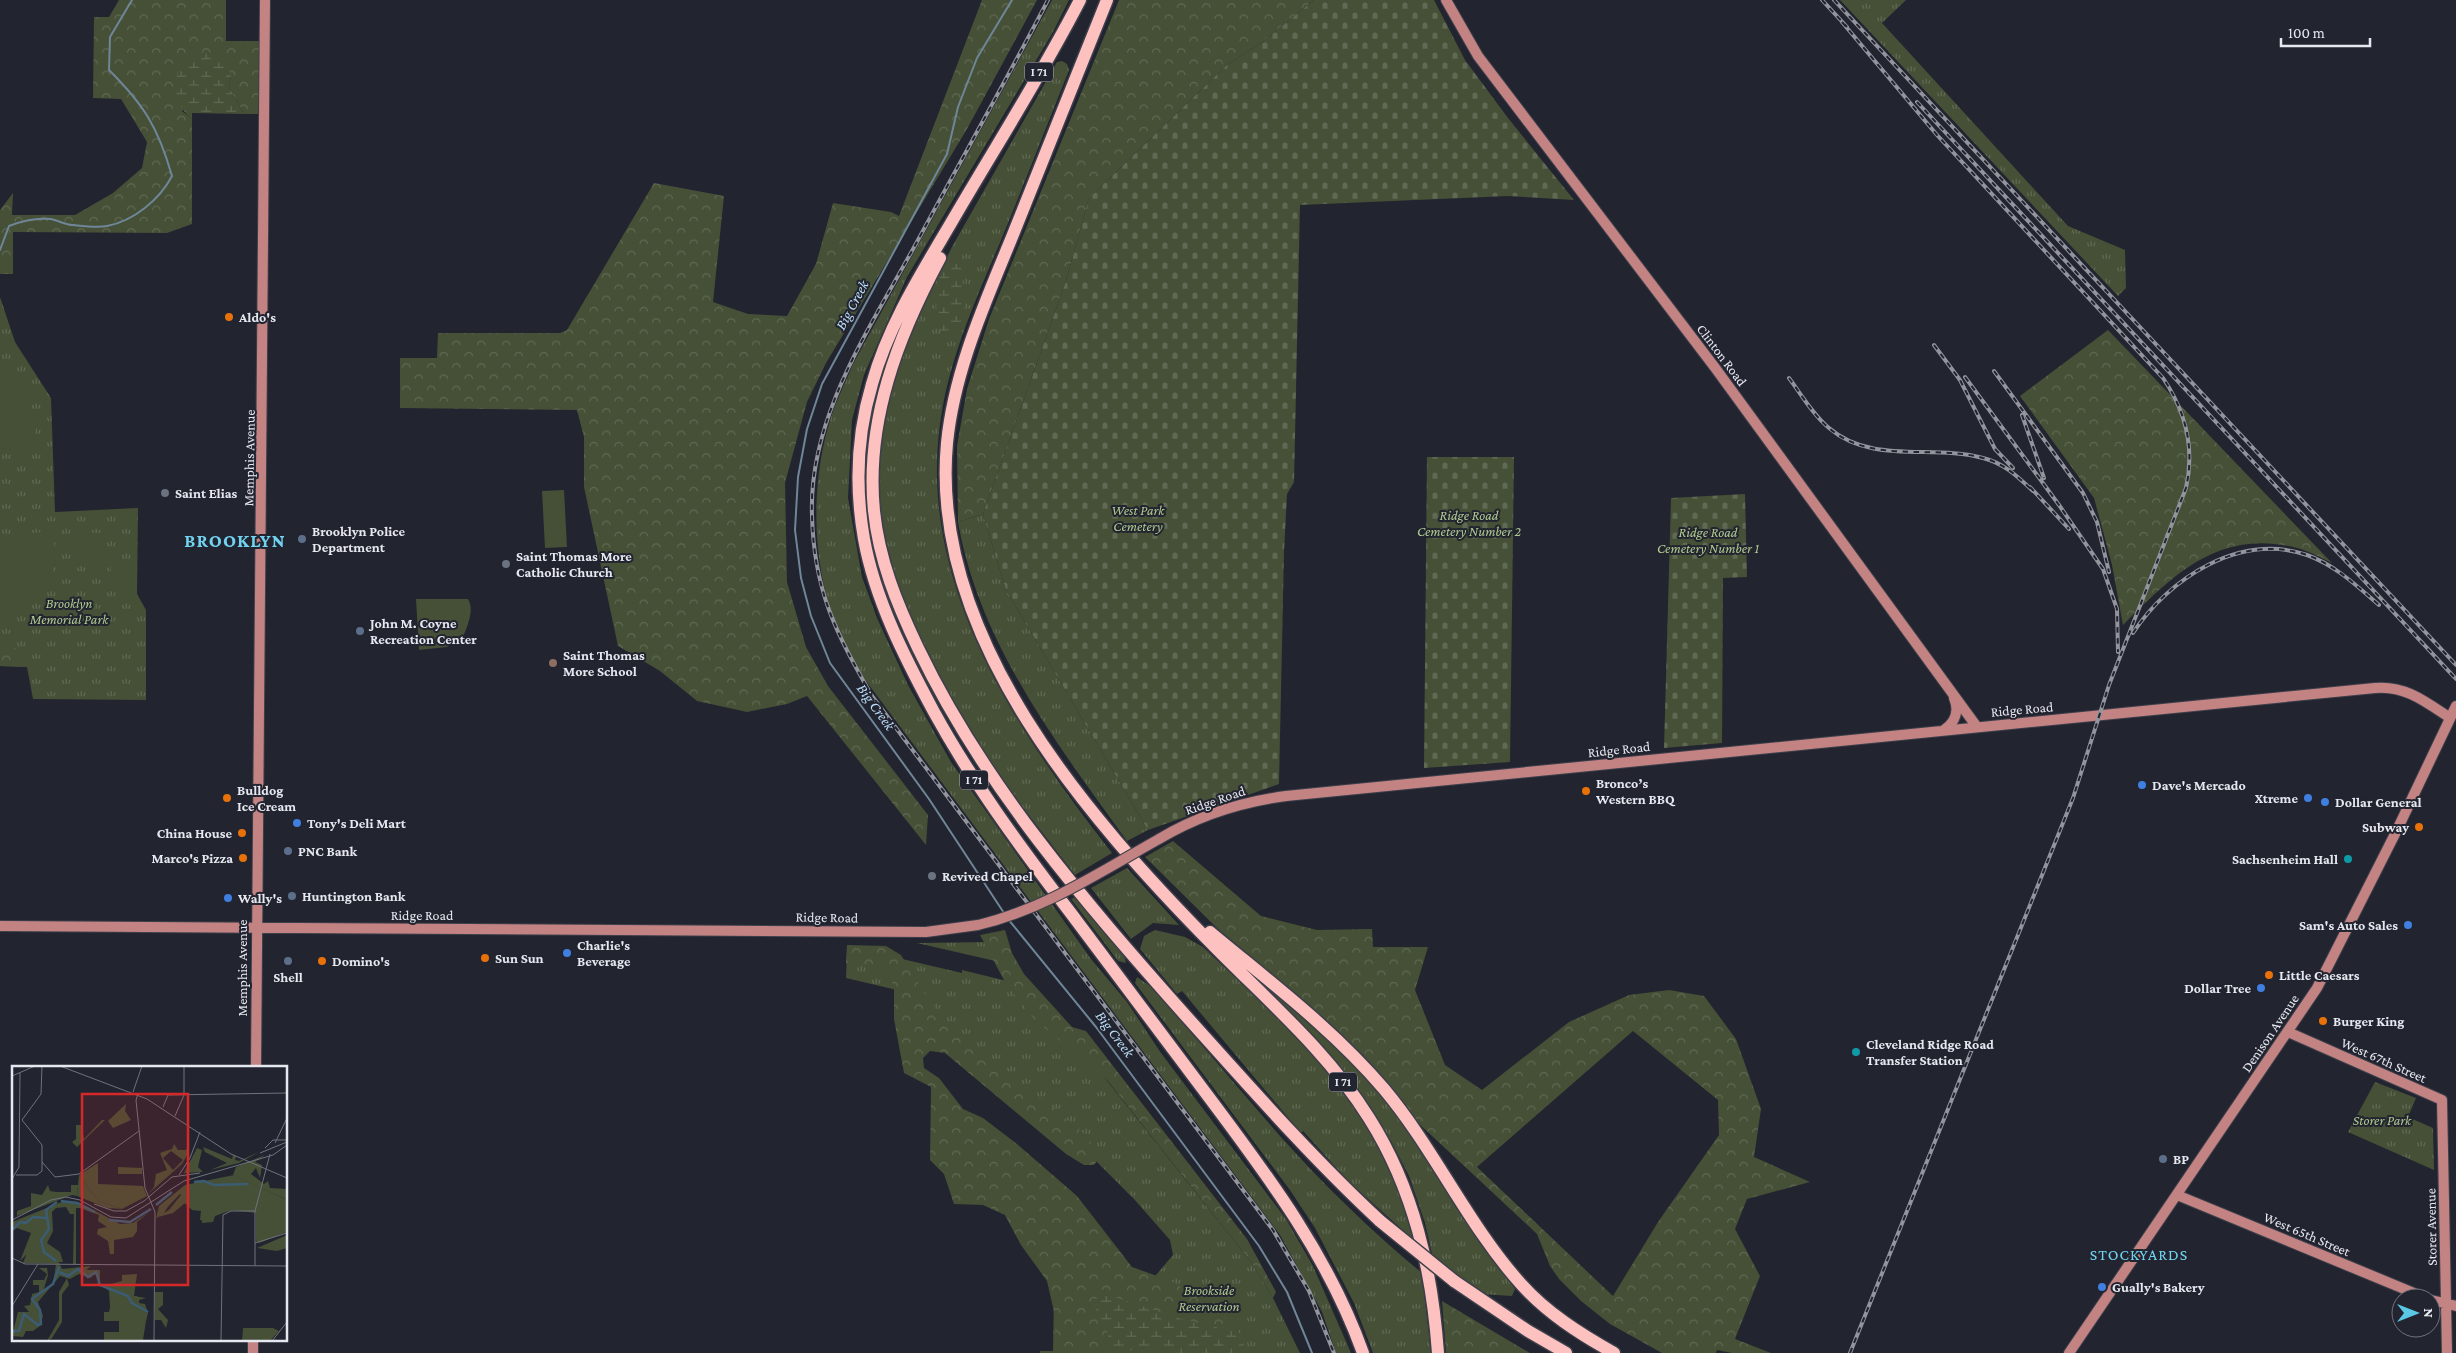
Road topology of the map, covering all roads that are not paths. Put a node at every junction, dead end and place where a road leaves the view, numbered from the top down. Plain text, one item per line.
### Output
1 (265, 0) edge
2 (1080, 0) edge
3 (1107, 0) edge
4 (1446, 0) edge
5 (998, 144) junction
6 (1952, 692) junction
7 (2456, 706) edge
8 (2450, 718) junction
9 (1977, 727) junction
10 (1944, 730) junction
11 (1141, 871) junction
12 (0, 926) edge
13 (256, 929) junction
14 (2288, 1032) junction
15 (256, 1066) edge
16 (2442, 1100) joint
17 (2178, 1195) junction
18 (2402, 1288) edge
19 (2451, 1305) edge
20 (253, 1340) edge
21 (253, 1353) edge
22 (1363, 1353) edge
23 (1438, 1353) edge
24 (1566, 1353) edge
25 (1614, 1353) edge
26 (2070, 1353) edge
27 (2447, 1353) edge

1 - 13 main road, Memphis Avenue
2 - 5 highway, I 71
3 - 11 highway, I 71
4 - 6 main road, Clinton Road
5 - 22 highway, I 71
5 - 24 highway, bridge
6 - 9 main road, Clinton Road
6 - 10 main road
7 - 8 main road, Denison Avenue
8 - 9 main road, Ridge Road
8 - 14 main road, Denison Avenue
9 - 10 main road, Ridge Road
10 - 13 main road, Ridge Road, bridge
11 - 23 highway, I 71
11 - 25 highway
12 - 13 main road, Ridge Road
13 - 15 main road, Memphis Avenue
14 - 16 main road, West 67th Street
14 - 17 main road, Denison Avenue
16 - 19 main road, Storer Avenue
17 - 18 main road, West 65th Street
17 - 26 main road, Denison Avenue
19 - 27 main road, Storer Avenue
20 - 21 main road

